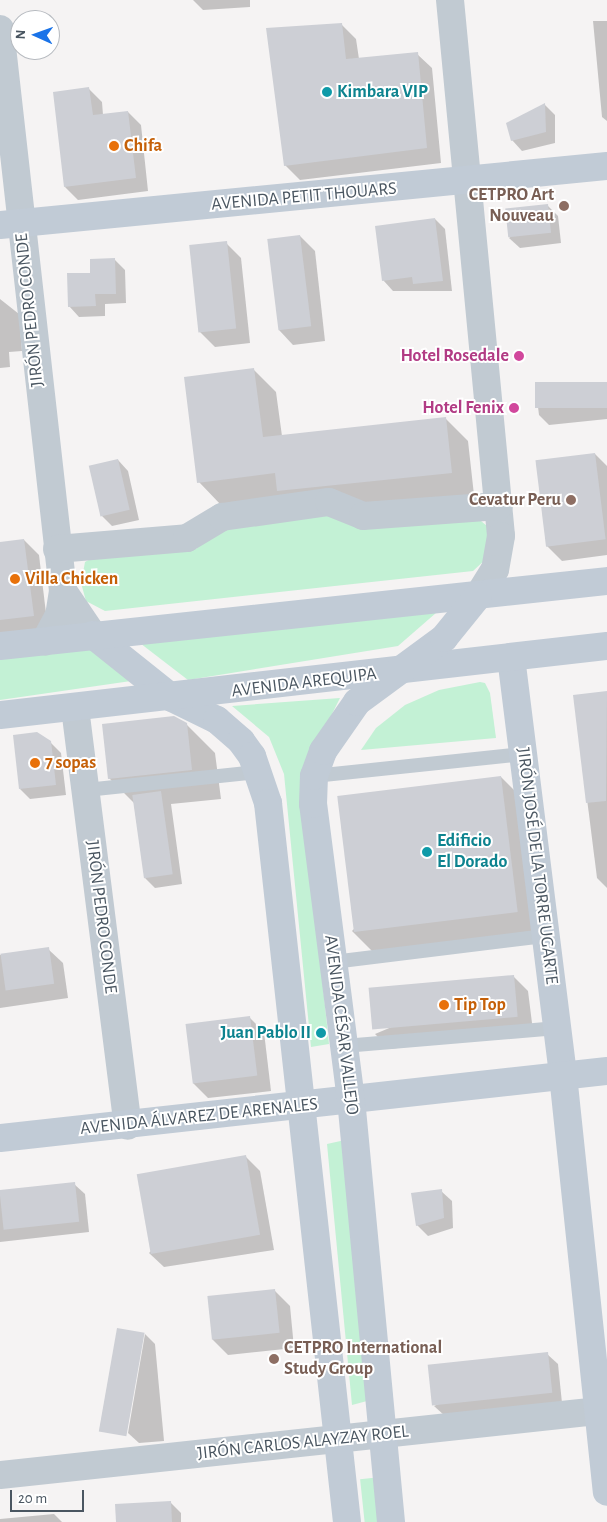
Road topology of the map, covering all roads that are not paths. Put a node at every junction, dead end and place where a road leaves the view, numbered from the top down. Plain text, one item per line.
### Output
1 (450, 0) edge
2 (0, 29) edge
3 (607, 166) edge
4 (469, 181) junction
5 (10, 224) edge
6 (499, 506) junction
7 (57, 549) junction
8 (500, 552) junction
9 (607, 581) edge
10 (532, 589) junction
11 (63, 592) junction
12 (478, 596) junction
13 (93, 635) junction
14 (45, 641) junction
15 (0, 646) edge
16 (607, 646) edge
17 (511, 657) junction
18 (399, 672) junction
19 (172, 698) junction
20 (75, 708) junction
21 (0, 715) edge
22 (523, 754) junction
23 (258, 772) junction
24 (314, 776) junction
25 (86, 790) junction
26 (546, 936) junction
27 (333, 962) junction
28 (557, 1028) junction
29 (344, 1046) junction
30 (607, 1071) edge
31 (563, 1075) junction
32 (351, 1100) junction
33 (302, 1106) junction
34 (128, 1126) junction
35 (0, 1138) edge
36 (603, 1410) edge
37 (382, 1434) junction
38 (338, 1439) junction
39 (0, 1475) edge
40 (607, 1492) edge
41 (346, 1522) edge
42 (391, 1522) edge

1 - 4 street
2 - 5 street, JIRÓN PEDRO CONDE
3 - 4 main road, AVENIDA PETIT THOUARS
4 - 5 main road, AVENIDA PETIT THOUARS
4 - 6 street
5 - 7 street, JIRÓN PEDRO CONDE
6 - 7 street
6 - 8 street
7 - 11 street, JIRÓN PEDRO CONDE
8 - 10 street
8 - 12 street
9 - 10 main road
10 - 12 main road
11 - 13 street, JIRÓN PEDRO CONDE
11 - 14 street, JIRÓN PEDRO CONDE
12 - 13 main road
12 - 18 main road, AVENIDA CÉSAR VALLEJO
13 - 14 main road
13 - 19 main road
14 - 15 main road
16 - 17 main road, AVENIDA AREQUIPA
17 - 18 main road, AVENIDA AREQUIPA
17 - 22 main road, JIRÓN JOSÉ DE LA TORRE UGARTE
18 - 19 main road, AVENIDA AREQUIPA
18 - 24 main road, AVENIDA CÉSAR VALLEJO
19 - 20 main road, AVENIDA AREQUIPA
19 - 23 main road
20 - 21 main road, AVENIDA AREQUIPA
20 - 25 street, JIRÓN PEDRO CONDE
22 - 24 lane
22 - 26 main road, JIRÓN JOSÉ DE LA TORRE UGARTE
23 - 25 lane
23 - 33 main road
24 - 27 main road, AVENIDA CÉSAR VALLEJO
25 - 34 street, JIRÓN PEDRO CONDE
26 - 27 lane
26 - 28 main road, JIRÓN JOSÉ DE LA TORRE UGARTE
27 - 29 main road, AVENIDA CÉSAR VALLEJO
28 - 29 lane
28 - 31 main road, JIRÓN JOSÉ DE LA TORRE UGARTE
29 - 32 main road, AVENIDA CÉSAR VALLEJO
30 - 31 main road, AVENIDA ÁLVAREZ DE ARENALES
31 - 32 main road, AVENIDA ÁLVAREZ DE ARENALES
31 - 36 main road, JIRÓN JOSÉ DE LA TORRE UGARTE
32 - 33 main road, AVENIDA ÁLVAREZ DE ARENALES
32 - 37 main road, AVENIDA CÉSAR VALLEJO
33 - 34 main road, AVENIDA ÁLVAREZ DE ARENALES
33 - 38 main road
34 - 35 main road, AVENIDA ÁLVAREZ DE ARENALES
36 - 37 street, JIRÓN CARLOS ALAYZAY ROEL
36 - 40 main road, JIRÓN JOSÉ DE LA TORRE UGARTE
37 - 38 street, JIRÓN CARLOS ALAYZAY ROEL
37 - 42 main road, AVENIDA CÉSAR VALLEJO
38 - 39 street, JIRÓN CARLOS ALAYZAY ROEL
38 - 41 main road

